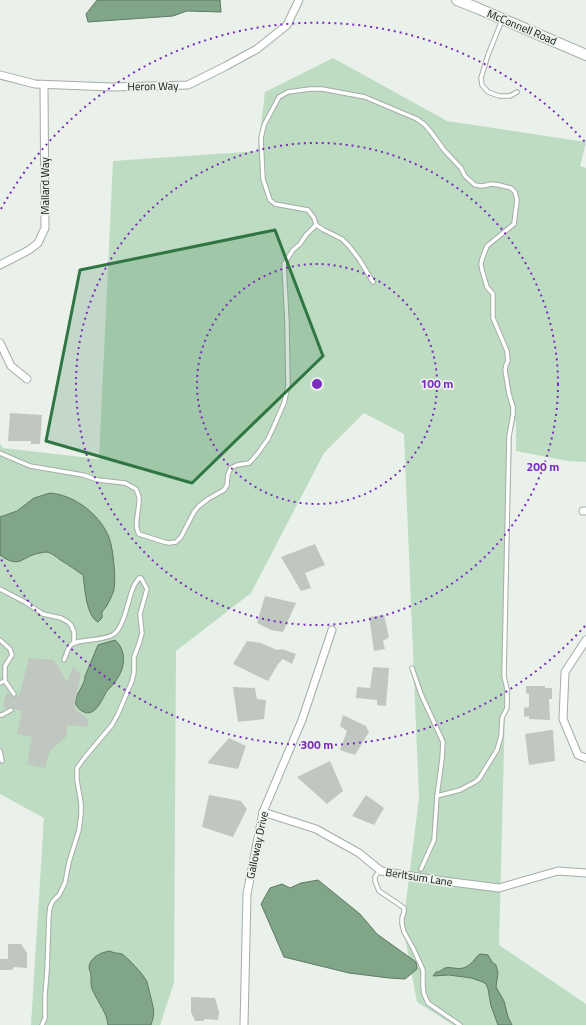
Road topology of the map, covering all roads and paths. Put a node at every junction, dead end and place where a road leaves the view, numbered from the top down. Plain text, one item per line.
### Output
1 (299, 0) edge
2 (457, 0) edge
3 (477, 4) edge
4 (502, 19) junction
5 (586, 55) edge
6 (0, 75) edge
7 (44, 85) junction
8 (516, 92) dead end
9 (316, 224) junction
10 (0, 265) edge
11 (373, 282) dead end
12 (0, 344) edge
13 (27, 379) dead end
14 (0, 453) edge
15 (0, 589) edge
16 (332, 630) dead end
17 (0, 640) edge
18 (586, 640) edge
19 (74, 642) junction
20 (64, 660) dead end
21 (412, 668) dead end
22 (5, 681) junction
23 (0, 683) edge
24 (14, 694) dead end
25 (11, 710) dead end
26 (0, 715) edge
27 (0, 751) edge
28 (586, 758) edge
29 (2, 761) dead end
30 (437, 796) junction
31 (263, 812) junction
32 (421, 869) dead end
33 (586, 873) edge
34 (377, 874) dead end
35 (42, 1025) edge
36 (244, 1025) edge
37 (460, 1025) edge

1 - 7 street, Heron Way
2 - 3 street, McConnell Road
3 - 4 street, McConnell Road
4 - 5 street, McConnell Road
4 - 8 lane
6 - 7 street, Heron Way
7 - 10 street, Mallard Way
9 - 11 lane
9 - 14 lane
9 - 30 lane
12 - 13 street
15 - 19 lane
16 - 31 street, Galloway Drive
17 - 22 lane
18 - 28 street
19 - 20 lane
19 - 35 lane
21 - 30 lane
22 - 23 lane
22 - 24 lane
25 - 26 lane
27 - 29 lane
30 - 32 lane
31 - 33 street, Berltsum Lane
31 - 36 street, Galloway Drive
34 - 37 lane

